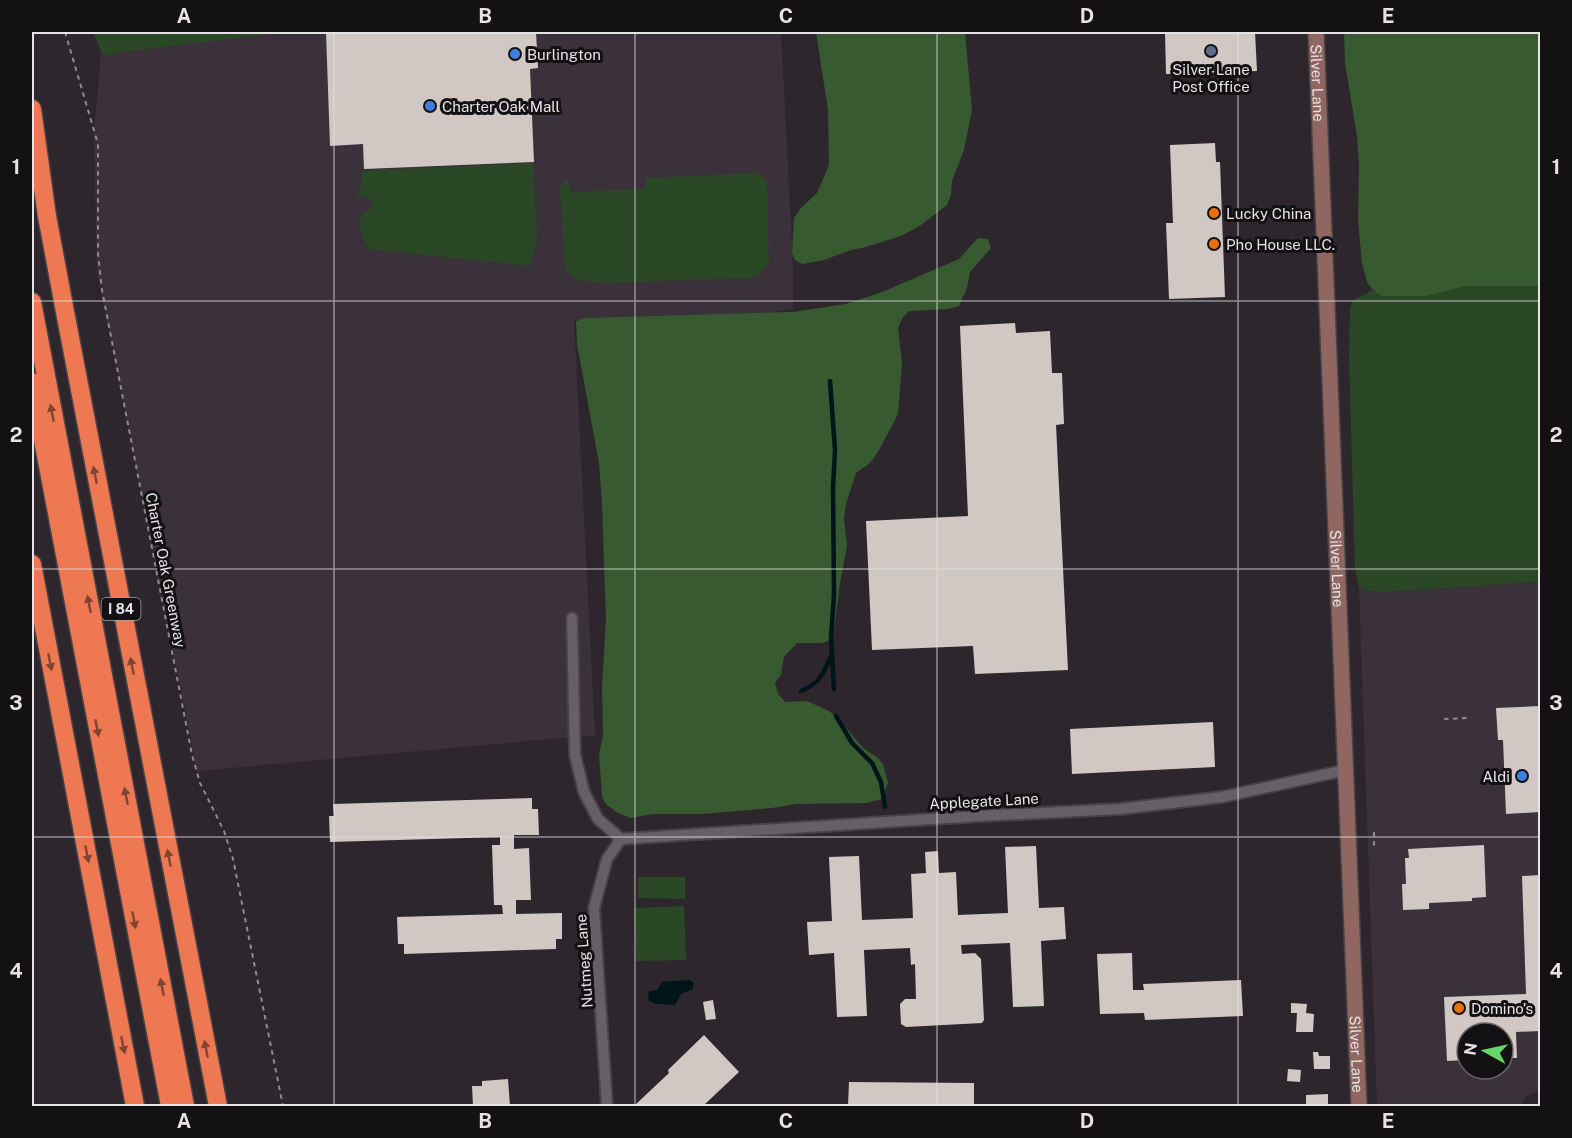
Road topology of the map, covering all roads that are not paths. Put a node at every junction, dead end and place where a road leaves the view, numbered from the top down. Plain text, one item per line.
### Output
1 (1316, 32) edge
2 (32, 109) edge
3 (32, 302) edge
4 (32, 382) edge
5 (32, 564) edge
6 (572, 618) dead end
7 (1346, 770) junction
8 (621, 839) junction
9 (135, 1107) edge
10 (170, 1107) edge
11 (185, 1107) edge
12 (218, 1107) edge
13 (608, 1107) edge
14 (1359, 1107) edge

1 - 7 main road, Silver Lane
12 -> 2 highway, I 84
11 -> 3 highway
4 -> 10 highway
5 -> 9 highway
6 - 8 street
7 - 8 street, Applegate Lane
7 - 14 main road, Silver Lane
8 - 13 street, Nutmeg Lane

